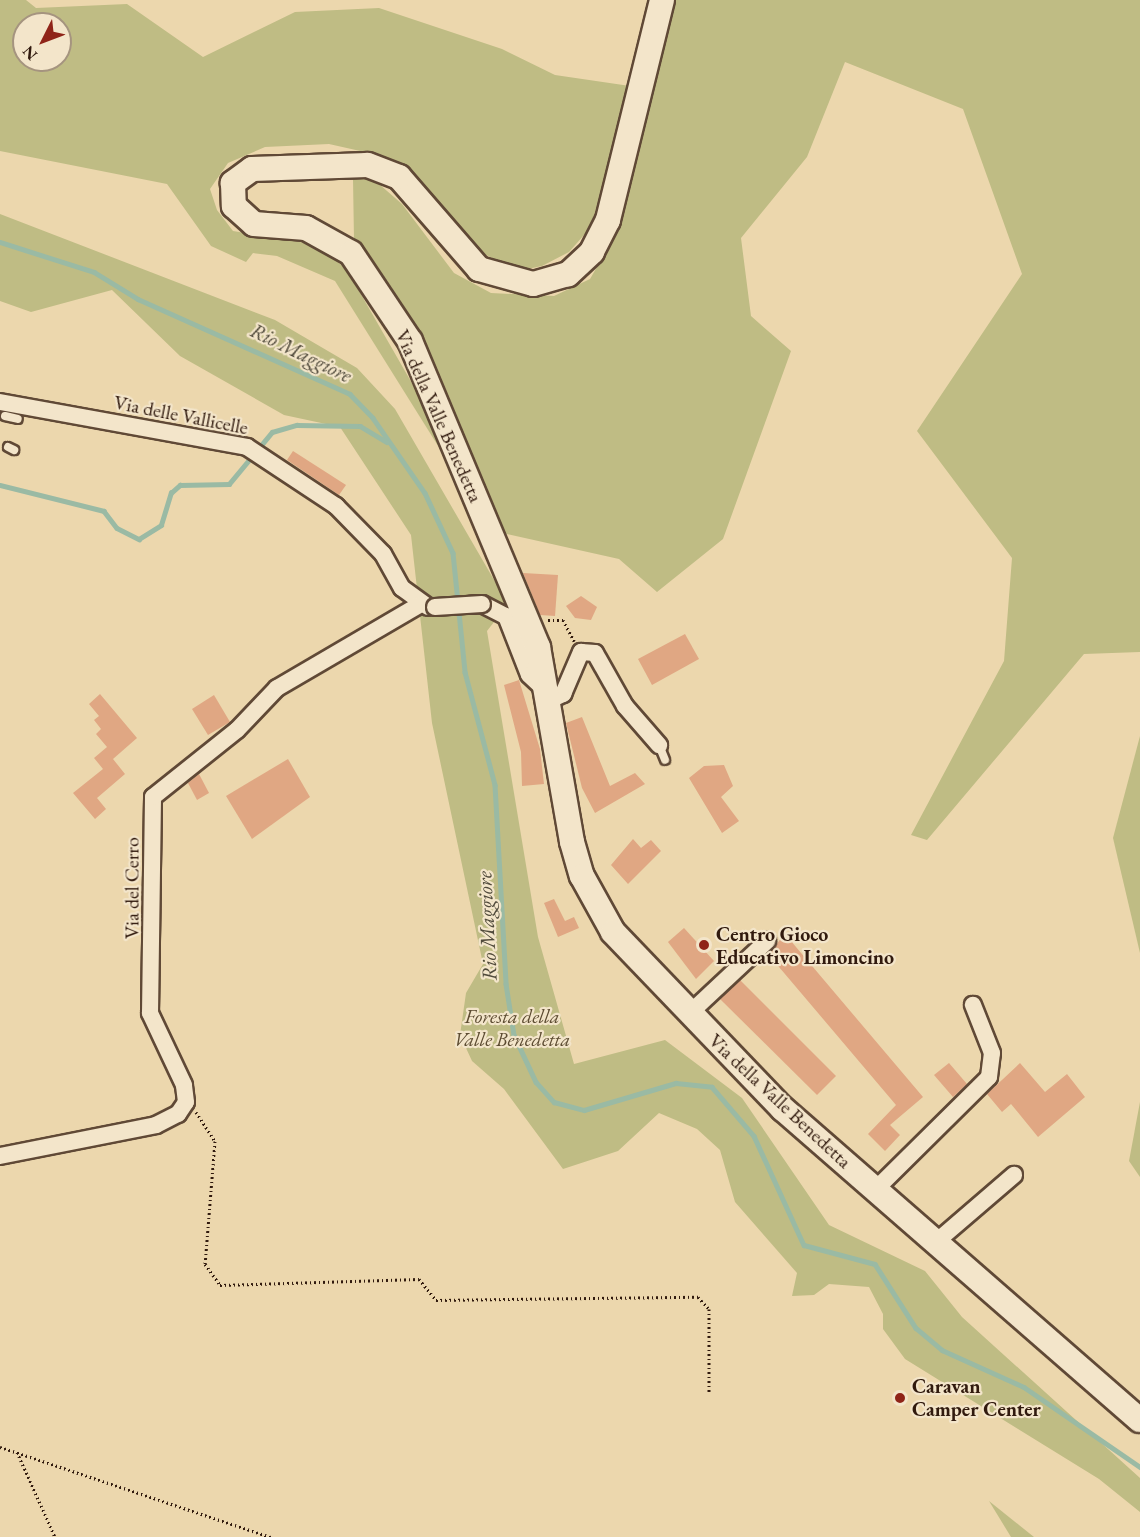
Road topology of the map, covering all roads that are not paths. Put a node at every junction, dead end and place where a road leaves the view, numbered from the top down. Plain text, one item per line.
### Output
1 (662, 0) edge
2 (3, 409) edge
3 (18, 419) dead end
4 (419, 604) junction
5 (547, 696) junction
6 (662, 752) dead end
7 (767, 940) dead end
8 (973, 1005) dead end
9 (689, 1014) junction
10 (0, 1156) edge
11 (1014, 1175) dead end
12 (876, 1190) junction
13 (936, 1242) junction
14 (1140, 1420) edge

1 - 5 main road, Via della Valle Benedetta
2 - 3 lane
2 - 4 street, Via delle Vallicelle
4 - 5 street, bridge
4 - 10 street, Via del Cerro
5 - 6 street
5 - 9 main road, Via della Valle Benedetta
7 - 9 street
8 - 12 street
9 - 12 main road, Via della Valle Benedetta
11 - 13 street
12 - 13 main road, Via della Valle Benedetta
13 - 14 main road, Via della Valle Benedetta

